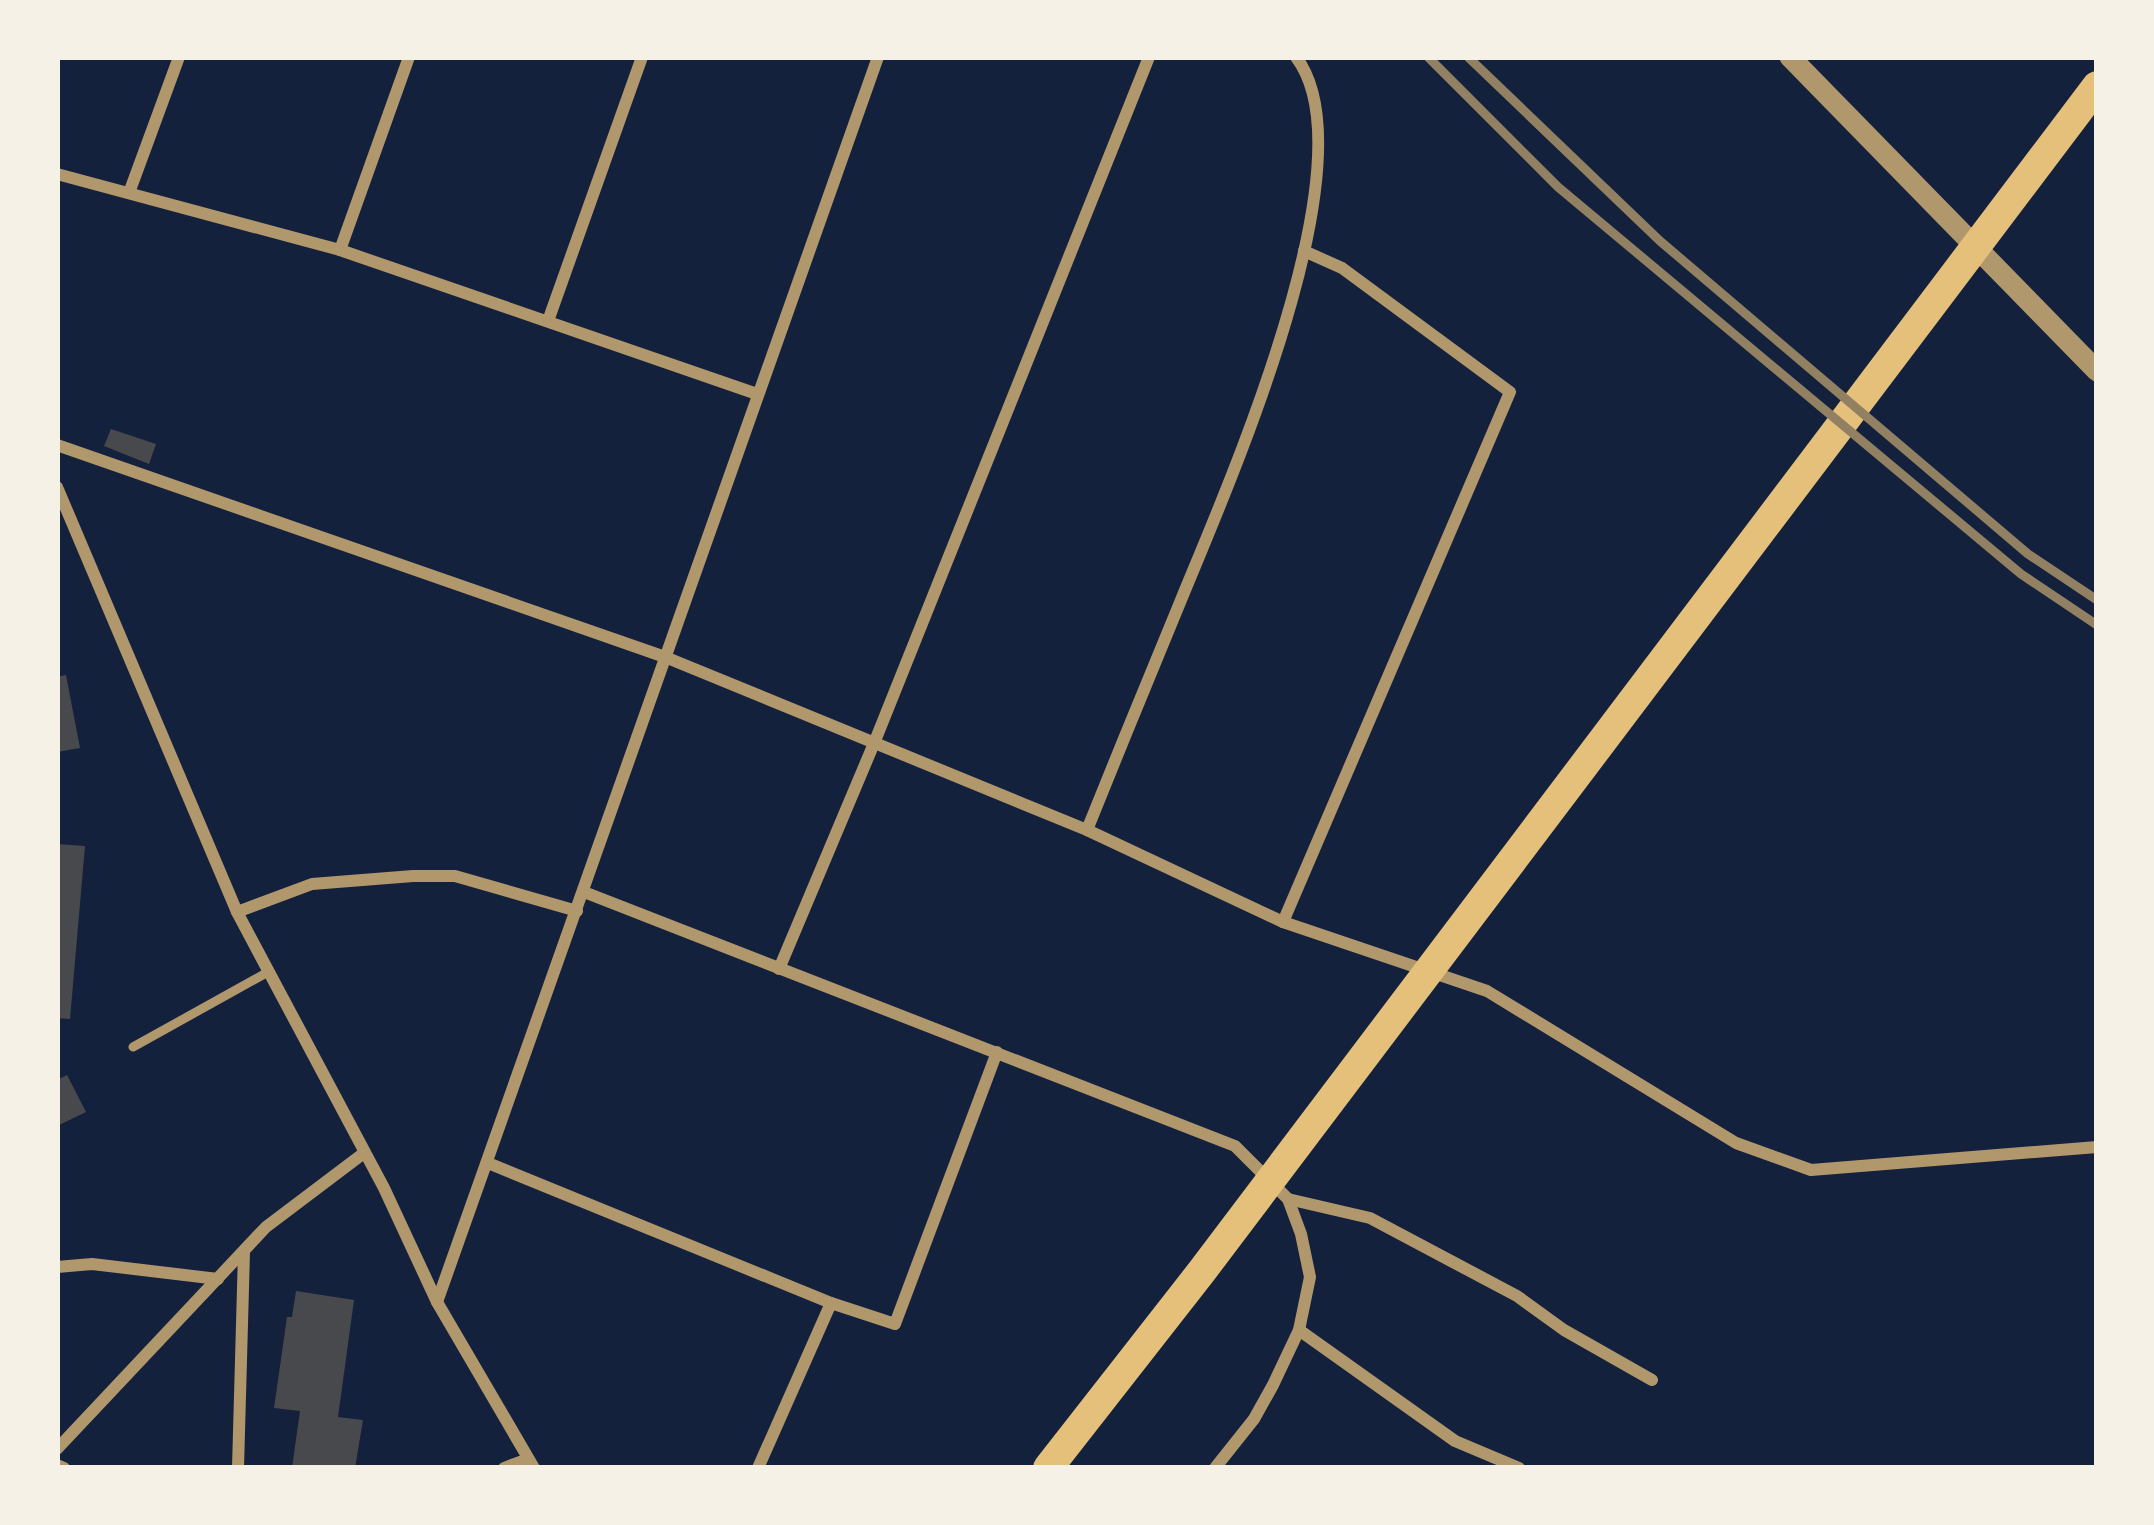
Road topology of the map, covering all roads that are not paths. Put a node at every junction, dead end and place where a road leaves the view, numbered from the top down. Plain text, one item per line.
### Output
1 (179, 57) edge
2 (409, 57) edge
3 (642, 57) edge
4 (878, 57) edge
5 (1149, 57) edge
6 (1296, 57) edge
7 (1790, 57) edge
8 (2095, 88) edge
9 (57, 174) edge
10 (129, 193) junction
11 (340, 250) junction
12 (1304, 251) junction
13 (548, 321) junction
14 (2097, 371) edge
15 (757, 394) junction
16 (57, 445) edge
17 (57, 488) edge
18 (665, 657) junction
19 (875, 741) junction
20 (1087, 830) junction
21 (584, 892) junction
22 (577, 911) junction
23 (237, 912) junction
24 (1283, 922) junction
25 (779, 969) junction
26 (268, 972) junction
27 (133, 1047) dead end
28 (997, 1052) junction
29 (2097, 1147) edge
30 (364, 1154) junction
31 (488, 1163) junction
32 (1288, 1199) junction
33 (244, 1251) junction
34 (57, 1267) edge
35 (218, 1279) junction
36 (437, 1302) junction
37 (831, 1303) junction
38 (1299, 1330) junction
39 (1652, 1380) dead end
40 (57, 1449) edge
41 (531, 1463) edge
42 (238, 1468) edge
43 (503, 1468) edge
44 (758, 1468) edge
45 (1048, 1468) edge
46 (1215, 1468) edge
47 (1519, 1468) edge

1 - 10 street
2 - 11 street
3 - 13 street
4 - 15 street
5 - 19 street
6 - 12 street
7 - 14 street
8 - 45 main road
9 - 10 street
10 - 11 street
11 - 13 street
12 - 20 street
12 - 24 street
13 - 15 street
15 - 18 street
16 - 18 street
17 - 23 street
18 - 19 street
18 - 21 street
19 - 20 street
19 - 25 street
20 - 24 street
21 - 22 street
21 - 25 street
22 - 23 street
22 - 31 street
23 - 26 street
24 - 29 street
25 - 28 street
26 - 27 lane
26 - 30 street
28 - 32 street
28 - 37 street
30 - 33 street
30 - 36 street
31 - 36 street
31 - 37 street
32 - 38 street
32 - 39 street
33 - 35 street
33 - 42 street
34 - 35 street
35 - 40 street
36 - 41 street
37 - 44 street
38 - 46 street
38 - 47 street
41 - 43 street

